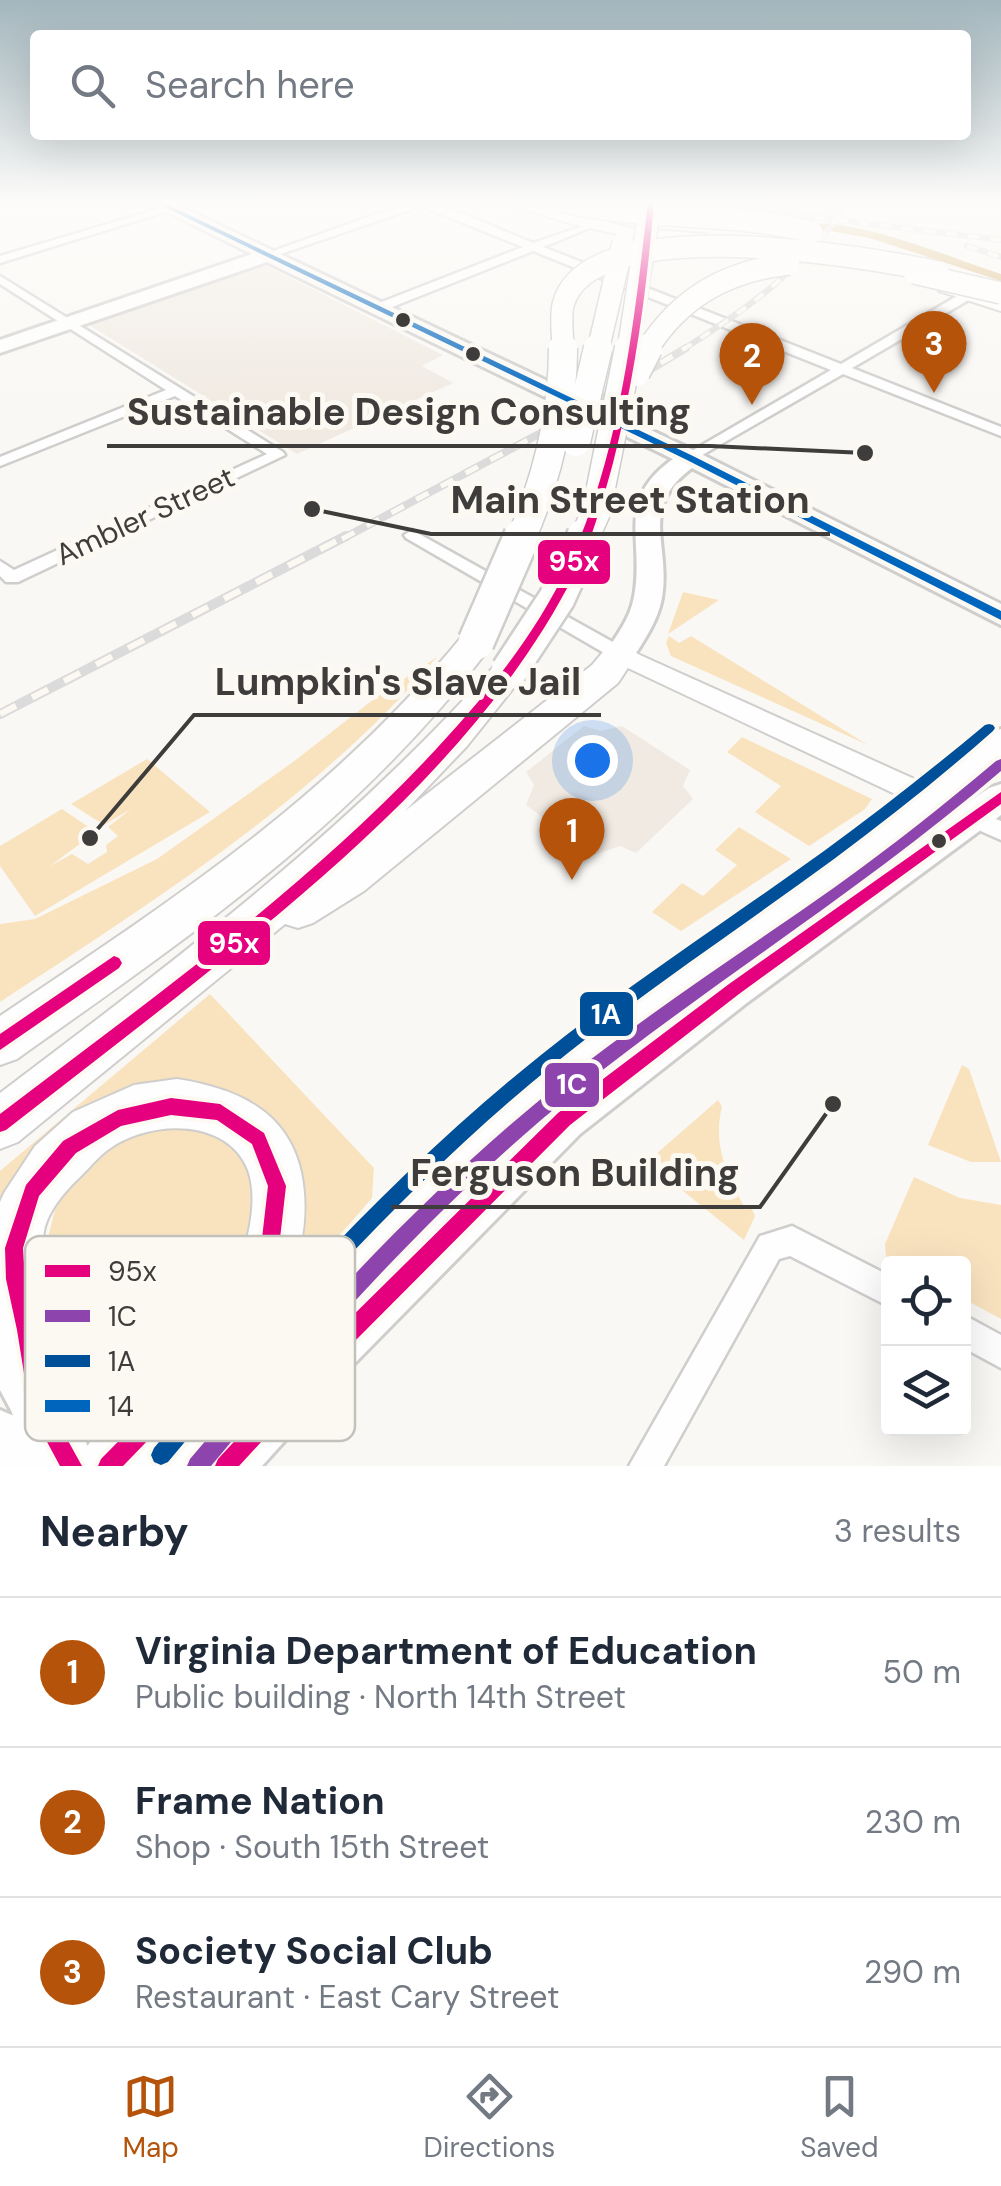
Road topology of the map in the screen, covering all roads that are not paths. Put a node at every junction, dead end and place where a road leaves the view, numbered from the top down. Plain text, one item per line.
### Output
1 (226, 269) edge
2 (298, 269) edge
3 (474, 269) edge
4 (591, 269) edge
5 (598, 269) edge
6 (617, 269) edge
7 (641, 269) edge
8 (757, 269) edge
9 (884, 269) edge
10 (889, 269) edge
11 (926, 269) edge
12 (928, 269) edge
13 (930, 269) edge
14 (938, 272) junction
15 (0, 279) edge
16 (1001, 292) edge
17 (968, 296) junction
18 (1001, 306) edge
19 (378, 308) junction
20 (68, 323) junction
21 (0, 347) edge
22 (840, 369) junction
23 (176, 391) junction
24 (619, 411) junction
25 (1001, 432) edge
26 (690, 458) junction
27 (0, 462) edge
28 (412, 534) dead end
29 (6, 572) edge
30 (1001, 616) edge
31 (471, 649) junction
32 (620, 654) junction
33 (1001, 741) edge
34 (937, 801) junction
35 (992, 816) edge
36 (198, 971) junction
37 (0, 1042) edge
38 (0, 1124) edge
39 (274, 1236) edge
40 (355, 1265) edge
41 (881, 1287) edge
42 (355, 1327) edge
43 (971, 1335) edge
44 (0, 1340) edge
45 (1001, 1352) edge
46 (25, 1379) edge
47 (25, 1422) edge
48 (131, 1441) edge
49 (196, 1441) edge
50 (248, 1441) edge
51 (108, 1466) edge
52 (174, 1466) edge
53 (225, 1466) edge
54 (646, 1466) edge

1 - 20 main road
2 - 19 main road
3 - 19 street
4 - 22 street
5 - 31 highway, bridge
6 - 31 highway, bridge
7 - 24 highway, bridge
8 - 24 highway, bridge
9 - 17 main road
10 - 16 highway, bridge
11 - 14 highway, bridge
12 - 16 highway, bridge
13 - 14 highway, bridge
14 - 16 highway, bridge
15 - 20 street
17 - 18 main road
17 - 22 street
19 - 26 main road
20 - 21 main road
20 - 23 street
22 - 25 street
22 - 26 street
23 - 27 street
23 - 29 street, Ambler Street
24 - 36 highway, bridge
26 - 30 main road
26 - 32 main road
28 - 32 street
31 - 37 highway
32 - 34 main road
32 - 36 highway
33 - 34 main road
34 - 35 main road
34 - 40 main road
35 - 42 main road
36 - 38 highway
39 - 46 highway
41 - 54 street
43 - 45 street
44 - 47 main road
48 - 51 highway
49 - 52 main road
50 - 53 main road

